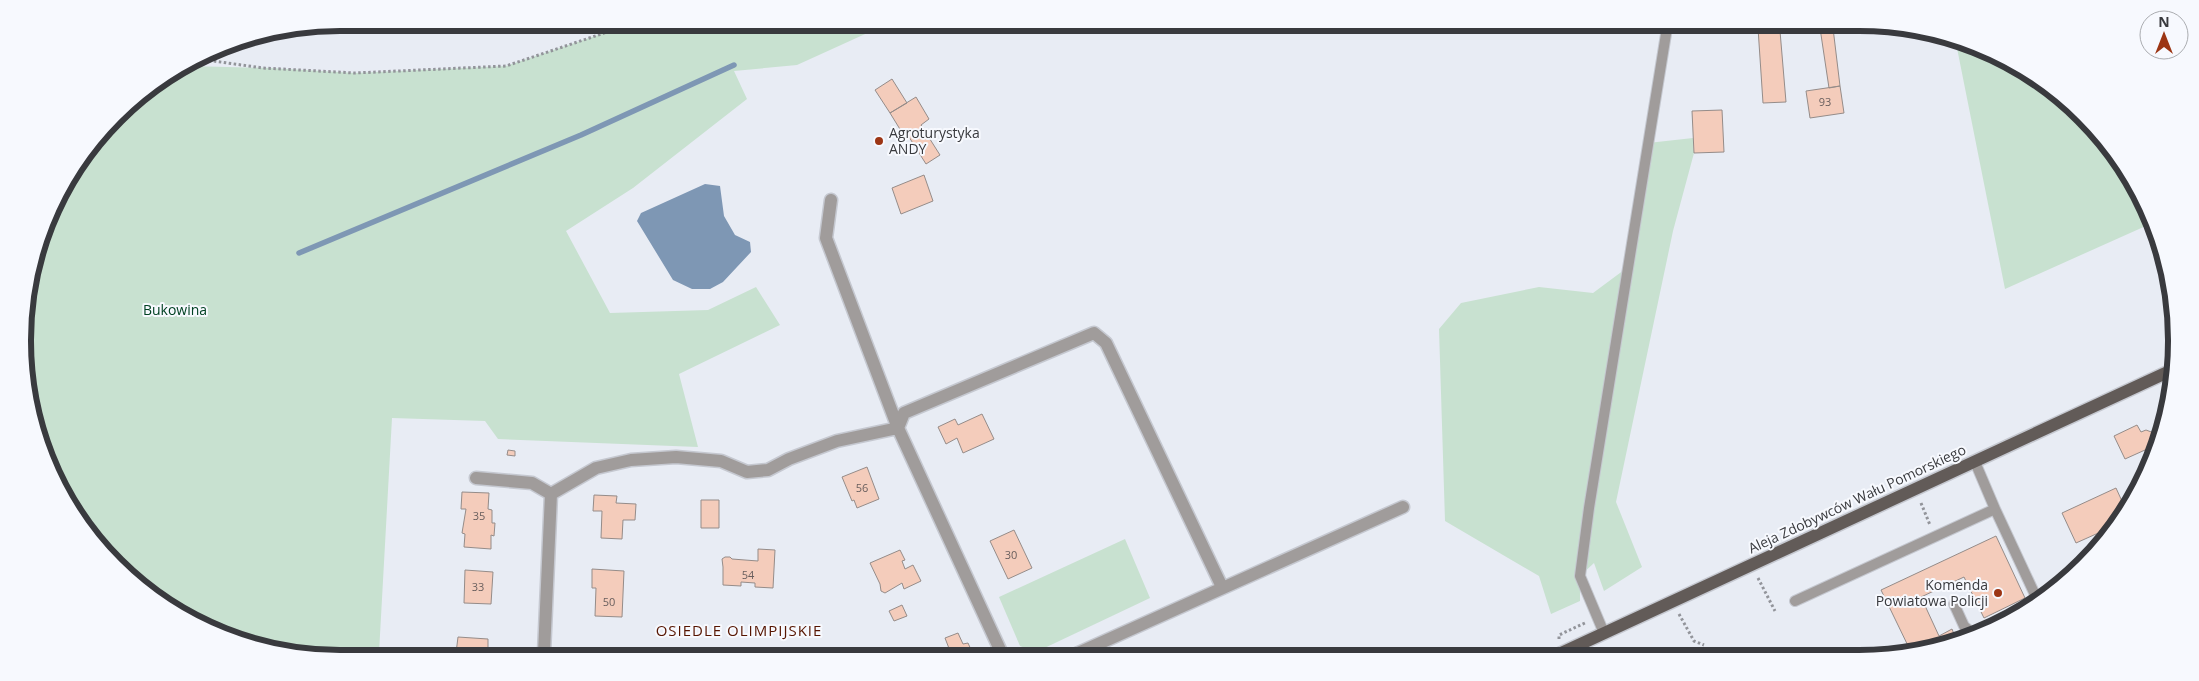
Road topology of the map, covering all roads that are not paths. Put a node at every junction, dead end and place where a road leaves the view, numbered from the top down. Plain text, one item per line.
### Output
1 (1667, 31) edge
2 (831, 200) dead end
3 (2166, 373) edge
4 (898, 428) junction
5 (1975, 462) junction
6 (476, 478) dead end
7 (551, 494) junction
8 (1403, 507) dead end
9 (1995, 509) junction
10 (1222, 587) junction
11 (2035, 595) edge
12 (1795, 601) dead end
13 (1954, 604) dead end
14 (1968, 629) edge
15 (1604, 633) junction
16 (544, 650) edge
17 (1000, 650) edge
18 (1085, 650) edge
19 (1568, 650) edge

1 - 15 lane
2 - 4 street
3 - 5 main road, Aleja Zdobywców Wału Pomorskiego
4 - 7 street
4 - 10 street
4 - 17 street
5 - 9 lane
5 - 15 main road, Aleja Zdobywców Wału Pomorskiego
6 - 7 street
7 - 16 street
8 - 10 street
9 - 11 lane
9 - 12 lane
10 - 18 street
13 - 14 lane
15 - 19 main road, Aleja Zdobywców Wału Pomorskiego

